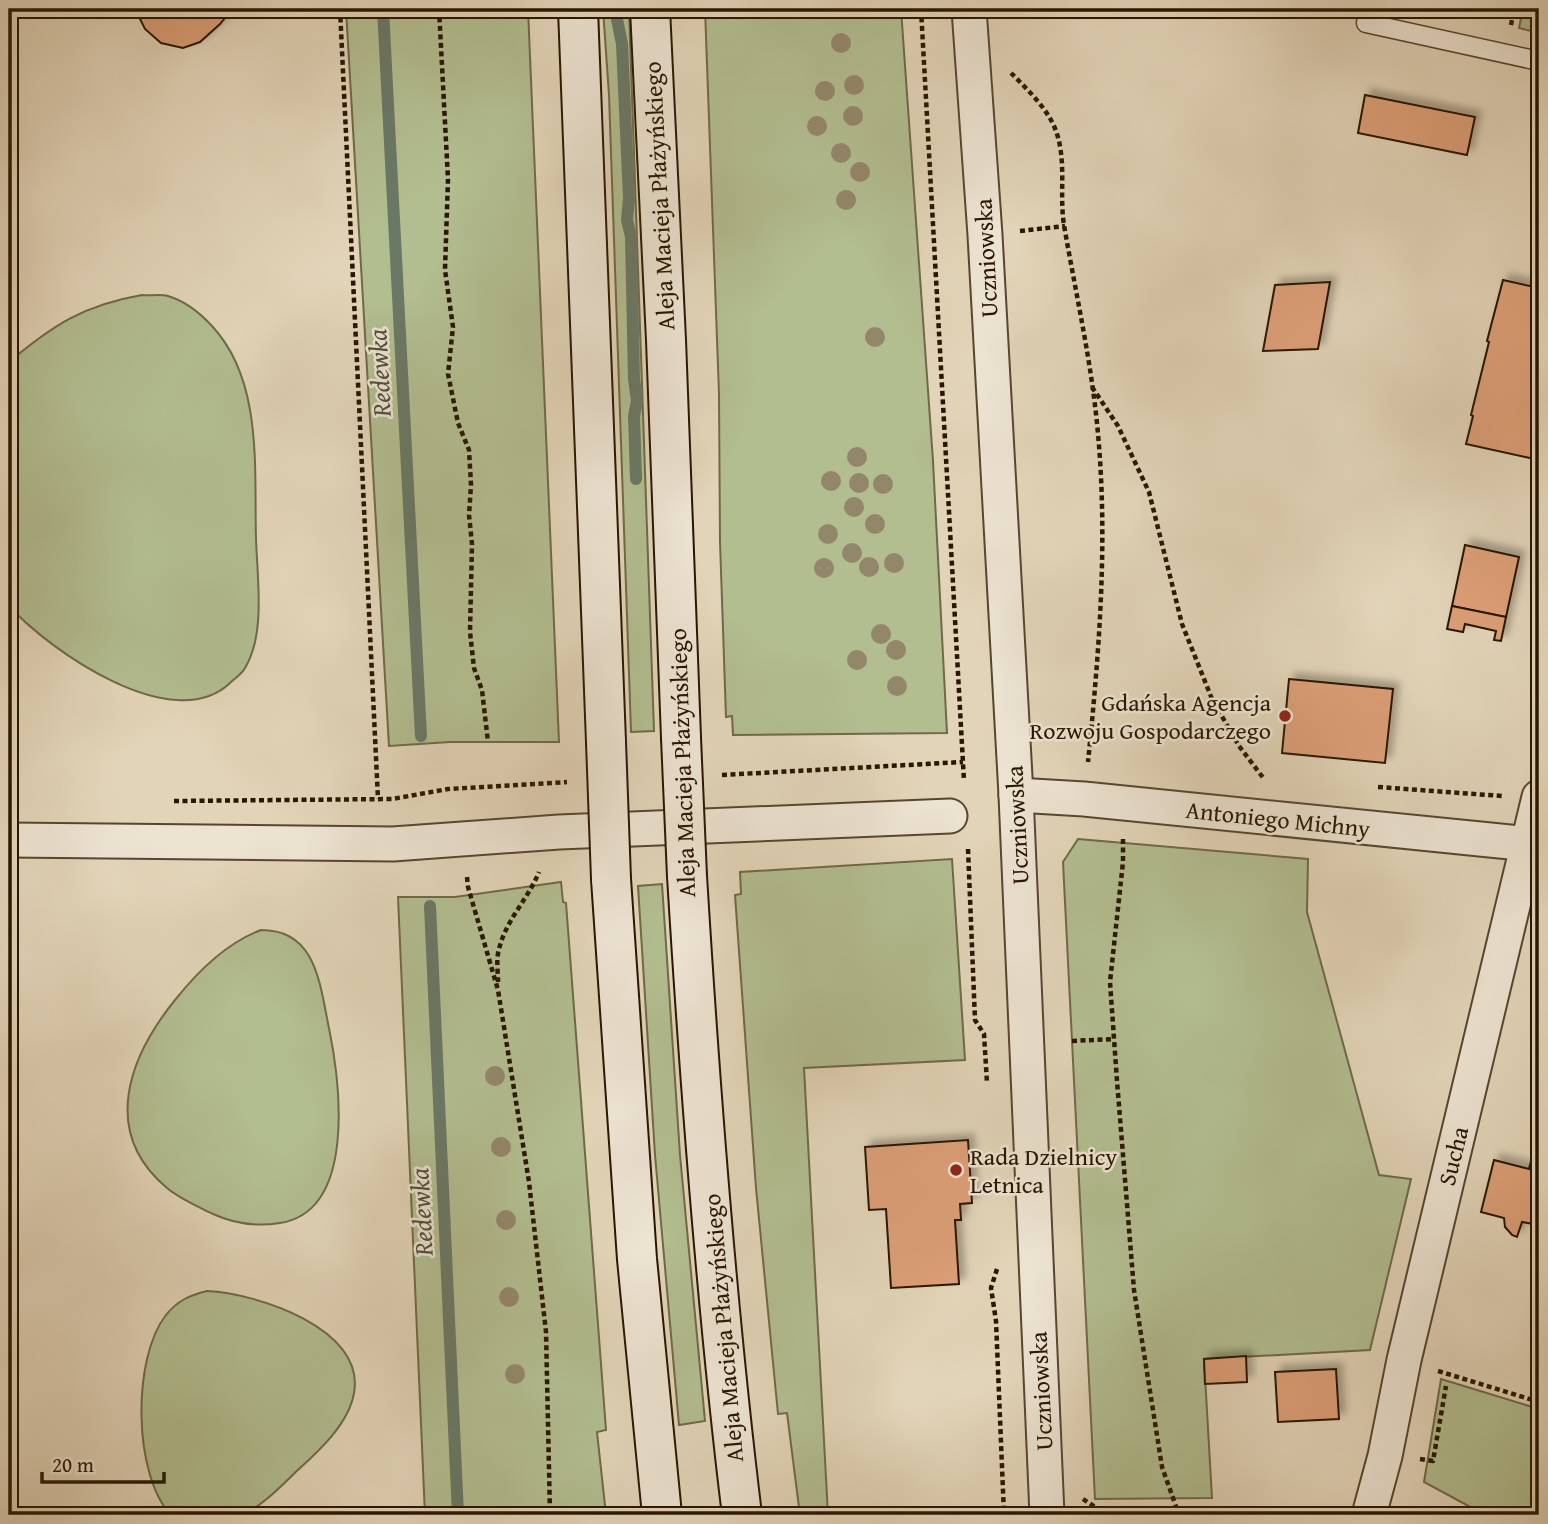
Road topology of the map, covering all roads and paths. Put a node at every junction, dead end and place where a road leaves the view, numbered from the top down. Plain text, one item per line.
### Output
1 (340, 9) edge
2 (439, 9) edge
3 (578, 9) edge
4 (650, 9) edge
5 (920, 9) edge
6 (969, 9) edge
7 (1368, 9) edge
8 (1514, 9) edge
9 (1509, 32) dead end
10 (1539, 61) edge
11 (1006, 68) dead end
12 (1065, 226) junction
13 (1018, 231) dead end
14 (1091, 385) junction
15 (488, 742) dead end
16 (963, 762) junction
17 (734, 775) dead end
18 (1265, 779) dead end
19 (556, 783) dead end
20 (965, 786) dead end
21 (1016, 795) junction
22 (1539, 797) edge
23 (378, 799) junction
24 (1084, 799) junction
25 (172, 800) dead end
26 (1122, 803) junction
27 (959, 828) joint
28 (554, 832) junction
29 (464, 839) junction
30 (9, 840) edge
31 (1534, 846) edge
32 (498, 990) junction
33 (975, 1020) dead end
34 (1114, 1039) junction
35 (1072, 1041) dead end
36 (991, 1288) dead end
37 (722, 1329) junction
38 (1404, 1360) junction
39 (1539, 1402) edge
40 (550, 1515) edge
41 (662, 1515) edge
42 (742, 1515) edge
43 (769, 1515) edge
44 (1004, 1515) edge
45 (1047, 1515) edge
46 (1179, 1515) edge
47 (1369, 1515) edge

1 - 23 path
2 - 15 path
3 - 41 main road, bridge
4 - 37 main road, Aleja Macieja Płażyńskiego, bridge
5 - 16 path
6 - 21 street, Uczniowska
7 - 10 lane
8 - 9 path
11 - 12 path
12 - 13 path
12 - 14 path
14 - 18 path
14 - 24 path
16 - 17 path
16 - 20 path
19 - 23 path
21 - 24 street, Antoniego Michny
21 - 45 street, Uczniowska
22 - 31 street, Sucha
23 - 25 path
24 - 26 street, Antoniego Michny
26 - 31 street, Antoniego Michny
26 - 34 path
27 - 28 street
27 - 33 path
28 - 29 street
28 - 32 path
29 - 30 street
29 - 32 path
31 - 38 street, Sucha
32 - 40 path
34 - 35 path
34 - 46 path
36 - 44 path
37 - 42 main road, Aleja Macieja Płażyńskiego
37 - 43 main road
38 - 39 path
38 - 47 street, Sucha

